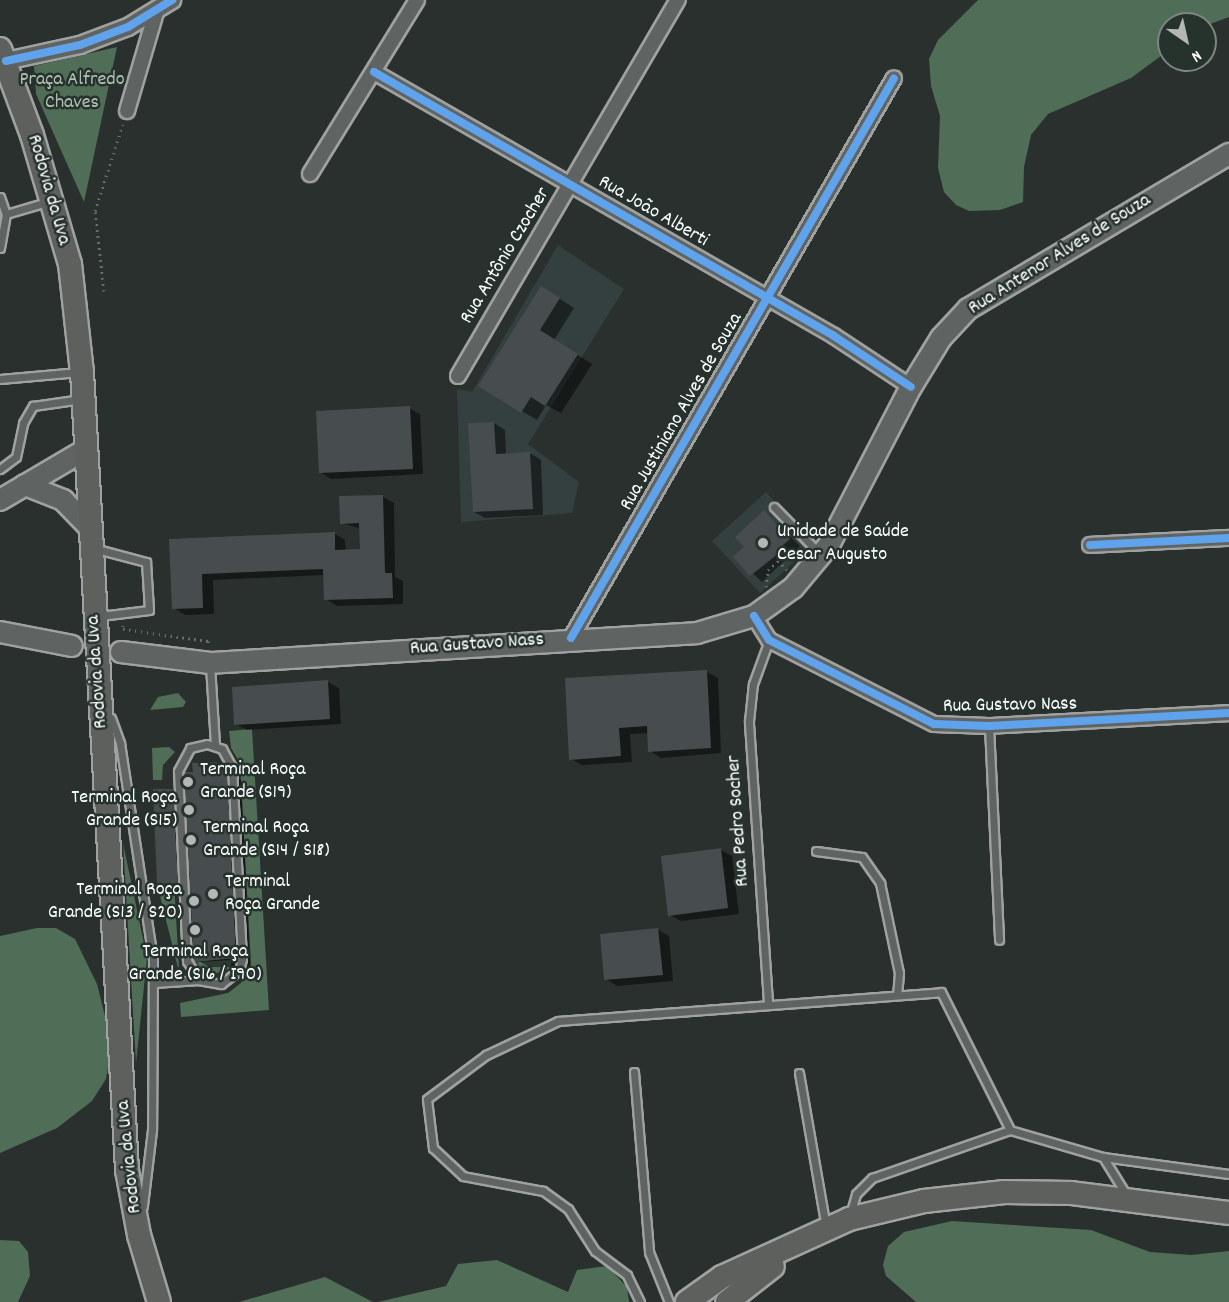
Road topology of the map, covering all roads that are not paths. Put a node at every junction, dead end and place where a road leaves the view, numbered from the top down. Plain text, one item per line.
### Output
1 (417, 0) edge
2 (678, 0) edge
3 (164, 4) edge
4 (3, 55) edge
5 (374, 72) junction
6 (894, 78) dead end
7 (127, 111) road end
8 (1229, 154) edge
9 (310, 174) dead end
10 (572, 184) junction
11 (0, 197) edge
12 (52, 200) junction
13 (6, 214) junction
14 (0, 248) edge
15 (766, 298) junction
16 (82, 372) junction
17 (458, 376) dead end
18 (0, 379) edge
19 (911, 387) junction
20 (83, 399) junction
21 (85, 450) junction
22 (0, 469) edge
23 (25, 485) junction
24 (0, 500) edge
25 (774, 507) dead end
26 (91, 538) junction
27 (1229, 538) edge
28 (1090, 544) dead end
29 (821, 555) junction
30 (754, 616) junction
31 (94, 617) junction
32 (0, 632) edge
33 (571, 638) junction
34 (770, 640) junction
35 (72, 646) dead end
36 (121, 652) dead end
37 (210, 663) junction
38 (100, 690) junction
39 (1229, 713) edge
40 (989, 726) junction
41 (215, 746) junction
42 (816, 851) dead end
43 (999, 940) dead end
44 (199, 980) junction
45 (154, 983) junction
46 (897, 995) junction
47 (768, 1002) junction
48 (634, 1072) dead end
49 (799, 1073) dead end
50 (1010, 1130) junction
51 (1103, 1156) junction
52 (1229, 1174) edge
53 (1130, 1201) junction
54 (1229, 1213) edge
55 (849, 1219) junction
56 (826, 1230) junction
57 (139, 1235) junction
58 (159, 1302) edge
59 (640, 1302) edge
60 (669, 1302) edge
61 (687, 1302) edge
62 (727, 1302) edge

1 - 5 street
2 - 10 street, Rua Antônio Czocher
3 - 4 street
3 - 7 street
4 - 12 highway, Rodovia da Uva
5 - 9 street
5 - 10 street, Rua João Alberti
6 - 15 street, Rua Justiniano Alves de Souza
8 - 19 main road, Rua Antenor Alves de Souza
10 - 15 street, Rua João Alberti
10 - 17 street, Rua Antônio Czocher
11 - 13 lane
12 - 13 lane
12 - 16 highway, Rodovia da Uva
13 - 14 lane
15 - 19 street, Rua João Alberti
15 - 33 street, Rua Justiniano Alves de Souza
16 - 18 lane
16 - 20 highway, Rodovia da Uva
19 - 29 main road, Rua Antenor Alves de Souza
20 - 21 highway, Rodovia da Uva
20 - 22 lane
21 - 23 main road
21 - 26 highway, Rodovia da Uva
23 - 24 main road
23 - 26 main road
25 - 29 lane
26 - 31 highway, Rodovia da Uva
26 - 31 lane
27 - 28 street
29 - 30 main road, Rua Antenor Alves de Souza
30 - 33 main road, Rua Gustavo Nass
30 - 34 street, Rua Gustavo Nass
31 - 38 highway, Rodovia da Uva
32 - 35 main road
33 - 37 main road, Rua Gustavo Nass
34 - 40 street, Rua Gustavo Nass
34 - 47 lane, Rua Pedro Socher
36 - 37 main road, Rua Gustavo Nass
37 - 41 lane
38 - 45 lane
38 - 57 highway, Rodovia da Uva
39 - 40 street, Rua Gustavo Nass
40 - 43 lane
41 - 44 lane
41 - 44 lane
42 - 46 lane
44 - 45 lane
45 - 57 lane
46 - 47 lane
46 - 50 lane
47 - 59 lane
48 - 60 lane
49 - 56 lane
50 - 51 lane
50 - 55 lane
51 - 52 lane
51 - 53 lane
53 - 54 highway
53 - 55 highway
55 - 56 highway
56 - 61 highway
56 - 62 highway
57 - 58 highway, Rodovia da Uva

